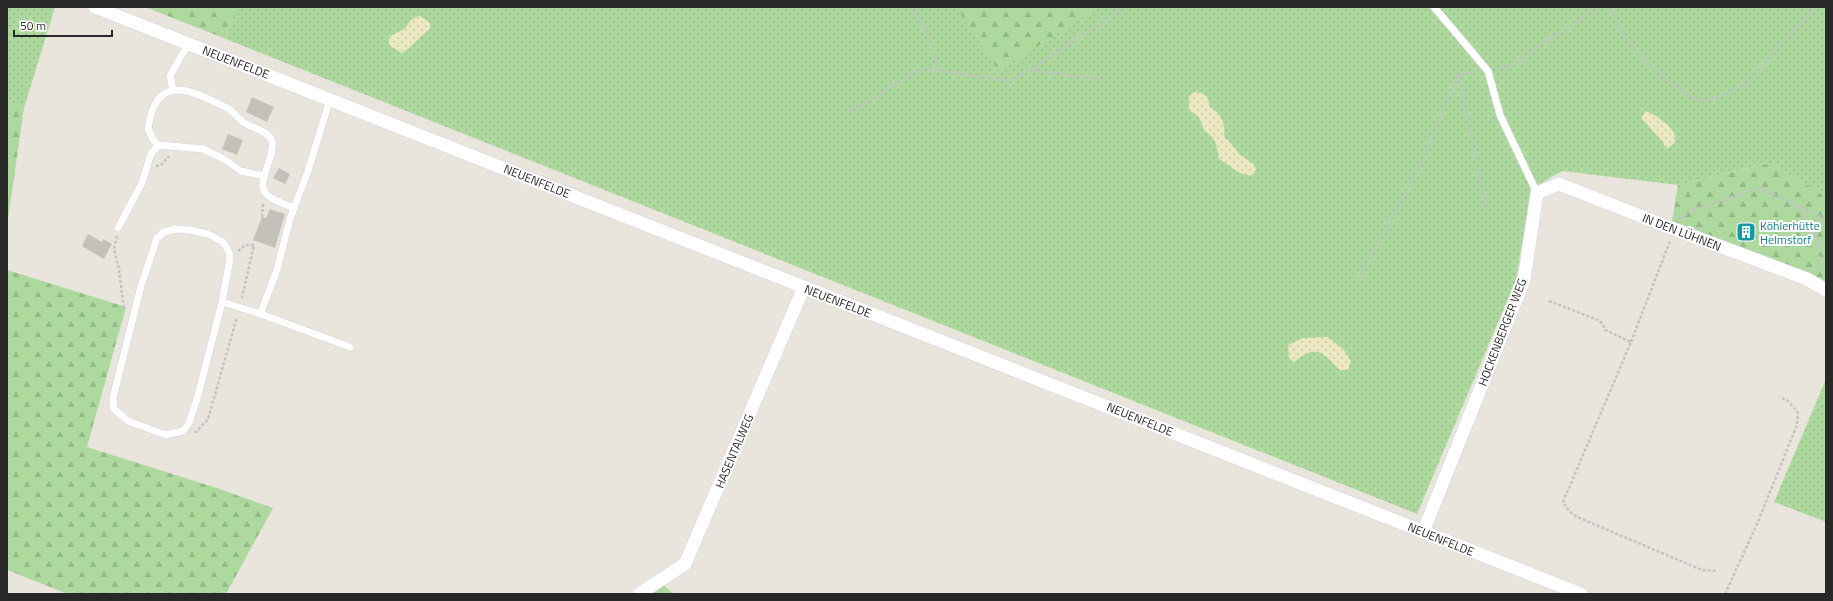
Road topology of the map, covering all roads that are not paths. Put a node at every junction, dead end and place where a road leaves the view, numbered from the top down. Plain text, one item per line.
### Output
1 (95, 7) edge
2 (1434, 7) edge
3 (188, 44) junction
4 (173, 90) junction
5 (330, 99) junction
6 (159, 145) junction
7 (264, 176) junction
8 (1537, 193) junction
9 (294, 208) junction
10 (118, 228) road end
11 (1821, 286) edge
12 (804, 287) junction
13 (222, 302) junction
14 (258, 313) junction
15 (350, 346) dead end
16 (1423, 532) junction
17 (639, 594) edge
18 (1581, 594) edge

1 - 3 street, NEUENFELDE
2 - 8 lane
3 - 4 lane
3 - 5 street, NEUENFELDE
4 - 6 lane
4 - 7 lane
5 - 9 lane
5 - 12 street, NEUENFELDE
6 - 7 lane
6 - 10 lane
7 - 9 lane
8 - 11 street, IN DEN LÜHNEN
8 - 16 street, HOCKENBERGER WEG
9 - 14 lane
12 - 16 street, NEUENFELDE
12 - 17 street, HASENTALWEG
13 - 13 lane
13 - 14 lane
14 - 15 lane
16 - 18 street, NEUENFELDE

